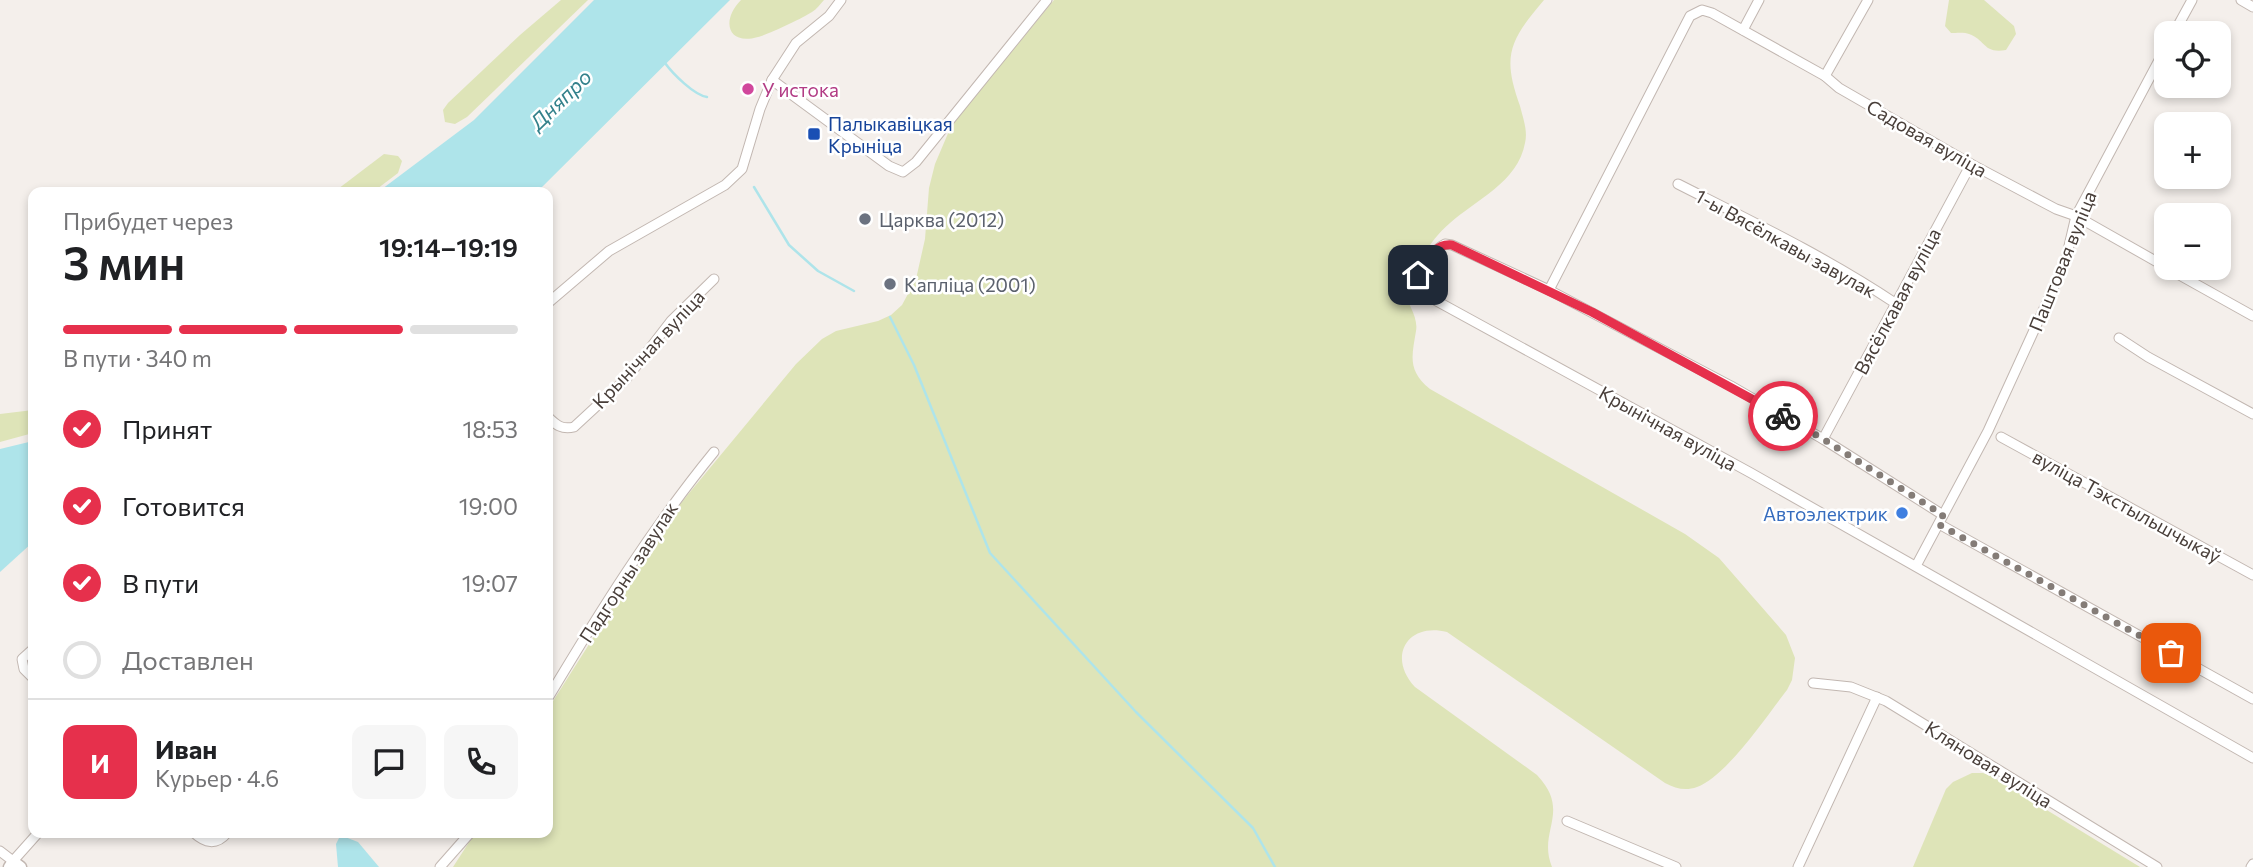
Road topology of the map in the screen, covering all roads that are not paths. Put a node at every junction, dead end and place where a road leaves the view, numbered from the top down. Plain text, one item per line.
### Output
1 (841, 0) edge
2 (1047, 0) edge
3 (1759, 0) edge
4 (1868, 0) edge
5 (2192, 0) edge
6 (2241, 0) edge
7 (2253, 7) edge
8 (2181, 21) edge
9 (1742, 30) junction
10 (2154, 70) edge
11 (1825, 76) junction
12 (772, 80) junction
13 (1971, 164) junction
14 (1678, 184) dead end
15 (2076, 216) junction
16 (2154, 260) edge
17 (714, 279) dead end
18 (2190, 280) edge
19 (1549, 290) junction
20 (553, 299) edge
21 (1895, 303) junction
22 (2253, 316) edge
23 (2119, 338) dead end
24 (2253, 414) edge
25 (553, 422) edge
26 (2001, 437) dead end
27 (1823, 439) junction
28 (714, 452) dead end
29 (1941, 519) junction
30 (1916, 566) junction
31 (2253, 575) edge
32 (28, 654) edge
33 (28, 673) edge
34 (1813, 683) dead end
35 (553, 690) edge
36 (1877, 696) junction
37 (2253, 699) edge
38 (2253, 758) edge
39 (1567, 821) dead end
40 (34, 838) edge
41 (200, 838) edge
42 (221, 838) edge
43 (466, 838) edge
44 (0, 852) edge
45 (14, 865) edge
46 (440, 867) edge
47 (1676, 867) edge
48 (1798, 867) edge
49 (2157, 867) edge

1 - 12 street
2 - 12 street
3 - 9 street
4 - 11 street
5 - 8 street
6 - 7 street
9 - 11 street, Садовая вуліца
9 - 19 street, Садовая вуліца
10 - 15 street, Паштовая вуліца
11 - 13 street, Садовая вуліца
12 - 20 street
13 - 15 street, Садовая вуліца
13 - 21 street, Вясёлкавая вуліца
14 - 21 street, 1-ы Вясёлкавы завулак
15 - 16 street, Садовая вуліца
15 - 29 street, Паштовая вуліца
17 - 25 street, Крынічная вуліца
18 - 22 street, Садовая вуліца
19 - 27 street
19 - 30 street, Крынічная вуліца
21 - 27 street, Вясёлкавая вуліца
23 - 24 street
26 - 31 street, вуліца Тэкстыльшчыкаў
27 - 29 street
28 - 35 street, Падгорны завулак
29 - 30 street, Паштовая вуліца
29 - 37 street
30 - 38 street, Крынічная вуліца
32 - 33 street
34 - 36 street, Кляновая вуліца
36 - 48 street
36 - 49 street, Кляновая вуліца
39 - 47 street
40 - 45 street
41 - 42 street
43 - 46 street
44 - 45 street

